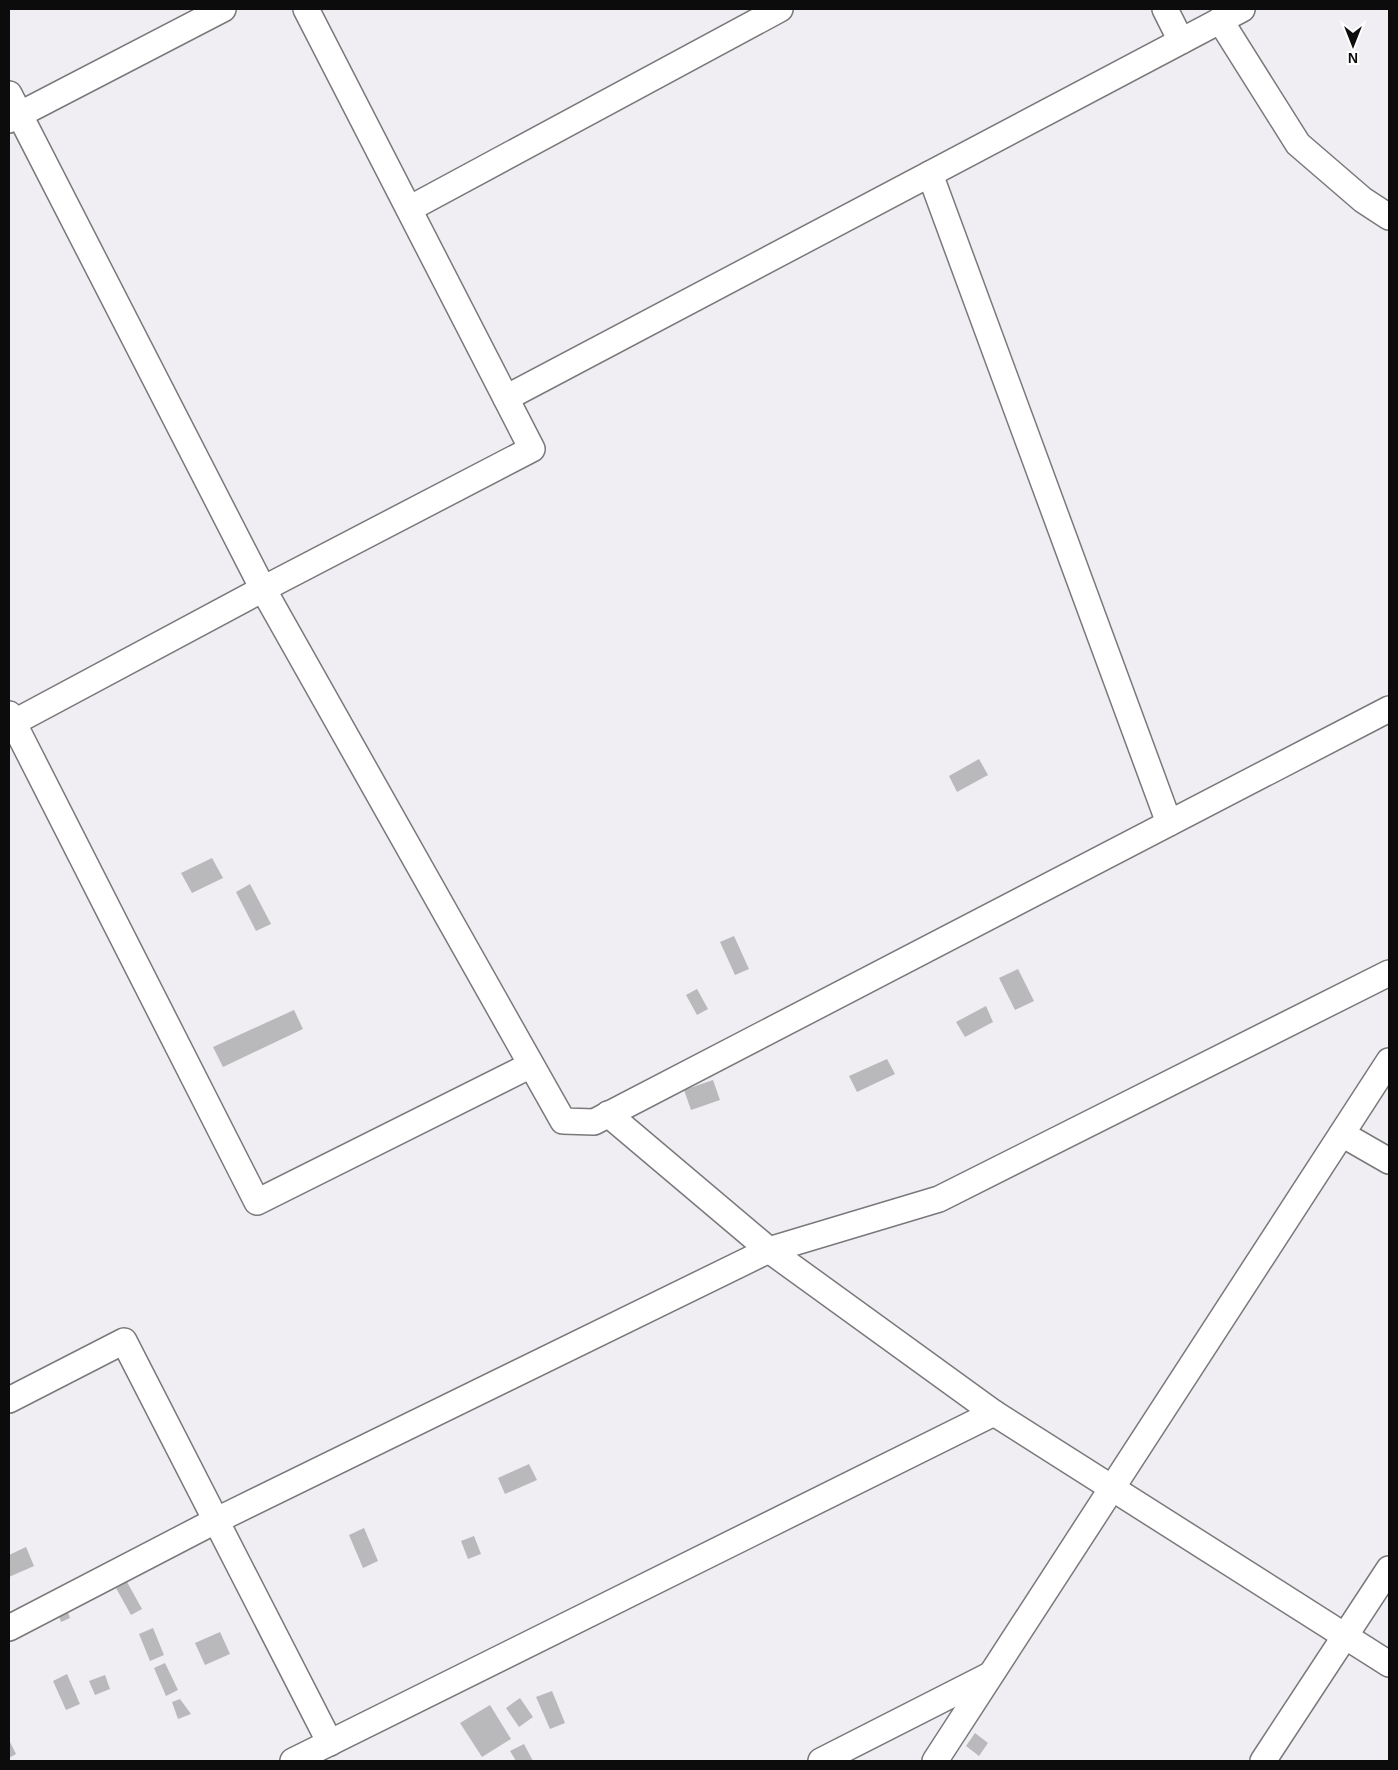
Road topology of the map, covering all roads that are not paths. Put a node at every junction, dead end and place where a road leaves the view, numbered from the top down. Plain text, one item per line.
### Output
1 (223, 9) edge
2 (306, 9) edge
3 (780, 9) edge
4 (1165, 9) edge
5 (1242, 9) edge
6 (1220, 20) junction
7 (1181, 41) junction
8 (12, 109) edge
9 (930, 174) junction
10 (409, 209) junction
11 (1389, 217) edge
12 (506, 398) junction
13 (263, 589) junction
14 (1389, 709) edge
15 (10, 720) edge
16 (1169, 823) junction
17 (1389, 974) edge
18 (1389, 1061) edge
19 (531, 1065) junction
20 (608, 1114) junction
21 (1342, 1134) junction
22 (1389, 1161) edge
23 (769, 1250) junction
24 (9, 1400) edge
25 (994, 1412) junction
26 (1112, 1488) junction
27 (215, 1521) junction
28 (1389, 1569) edge
29 (9, 1628) edge
30 (1345, 1636) junction
31 (1389, 1664) edge
32 (990, 1676) junction
33 (330, 1743) junction
34 (293, 1761) edge
35 (821, 1761) edge
36 (935, 1761) edge
37 (1263, 1761) edge

1 - 8 street
2 - 10 street
3 - 10 street
4 - 7 street
5 - 6 street
6 - 7 street
6 - 11 street
7 - 9 street
8 - 13 street
9 - 12 street
9 - 16 street
10 - 12 street
12 - 13 street
13 - 15 street
13 - 19 street
14 - 16 street
15 - 19 street
16 - 20 street
17 - 23 street
18 - 21 street
19 - 20 street
20 - 23 street
21 - 22 street
21 - 26 street
23 - 25 street
23 - 27 street
24 - 27 street
25 - 26 street
25 - 33 street
26 - 30 street
26 - 32 street
27 - 29 street
27 - 33 street
28 - 30 street
30 - 31 street
30 - 37 street
32 - 35 street
32 - 36 street
33 - 34 street

